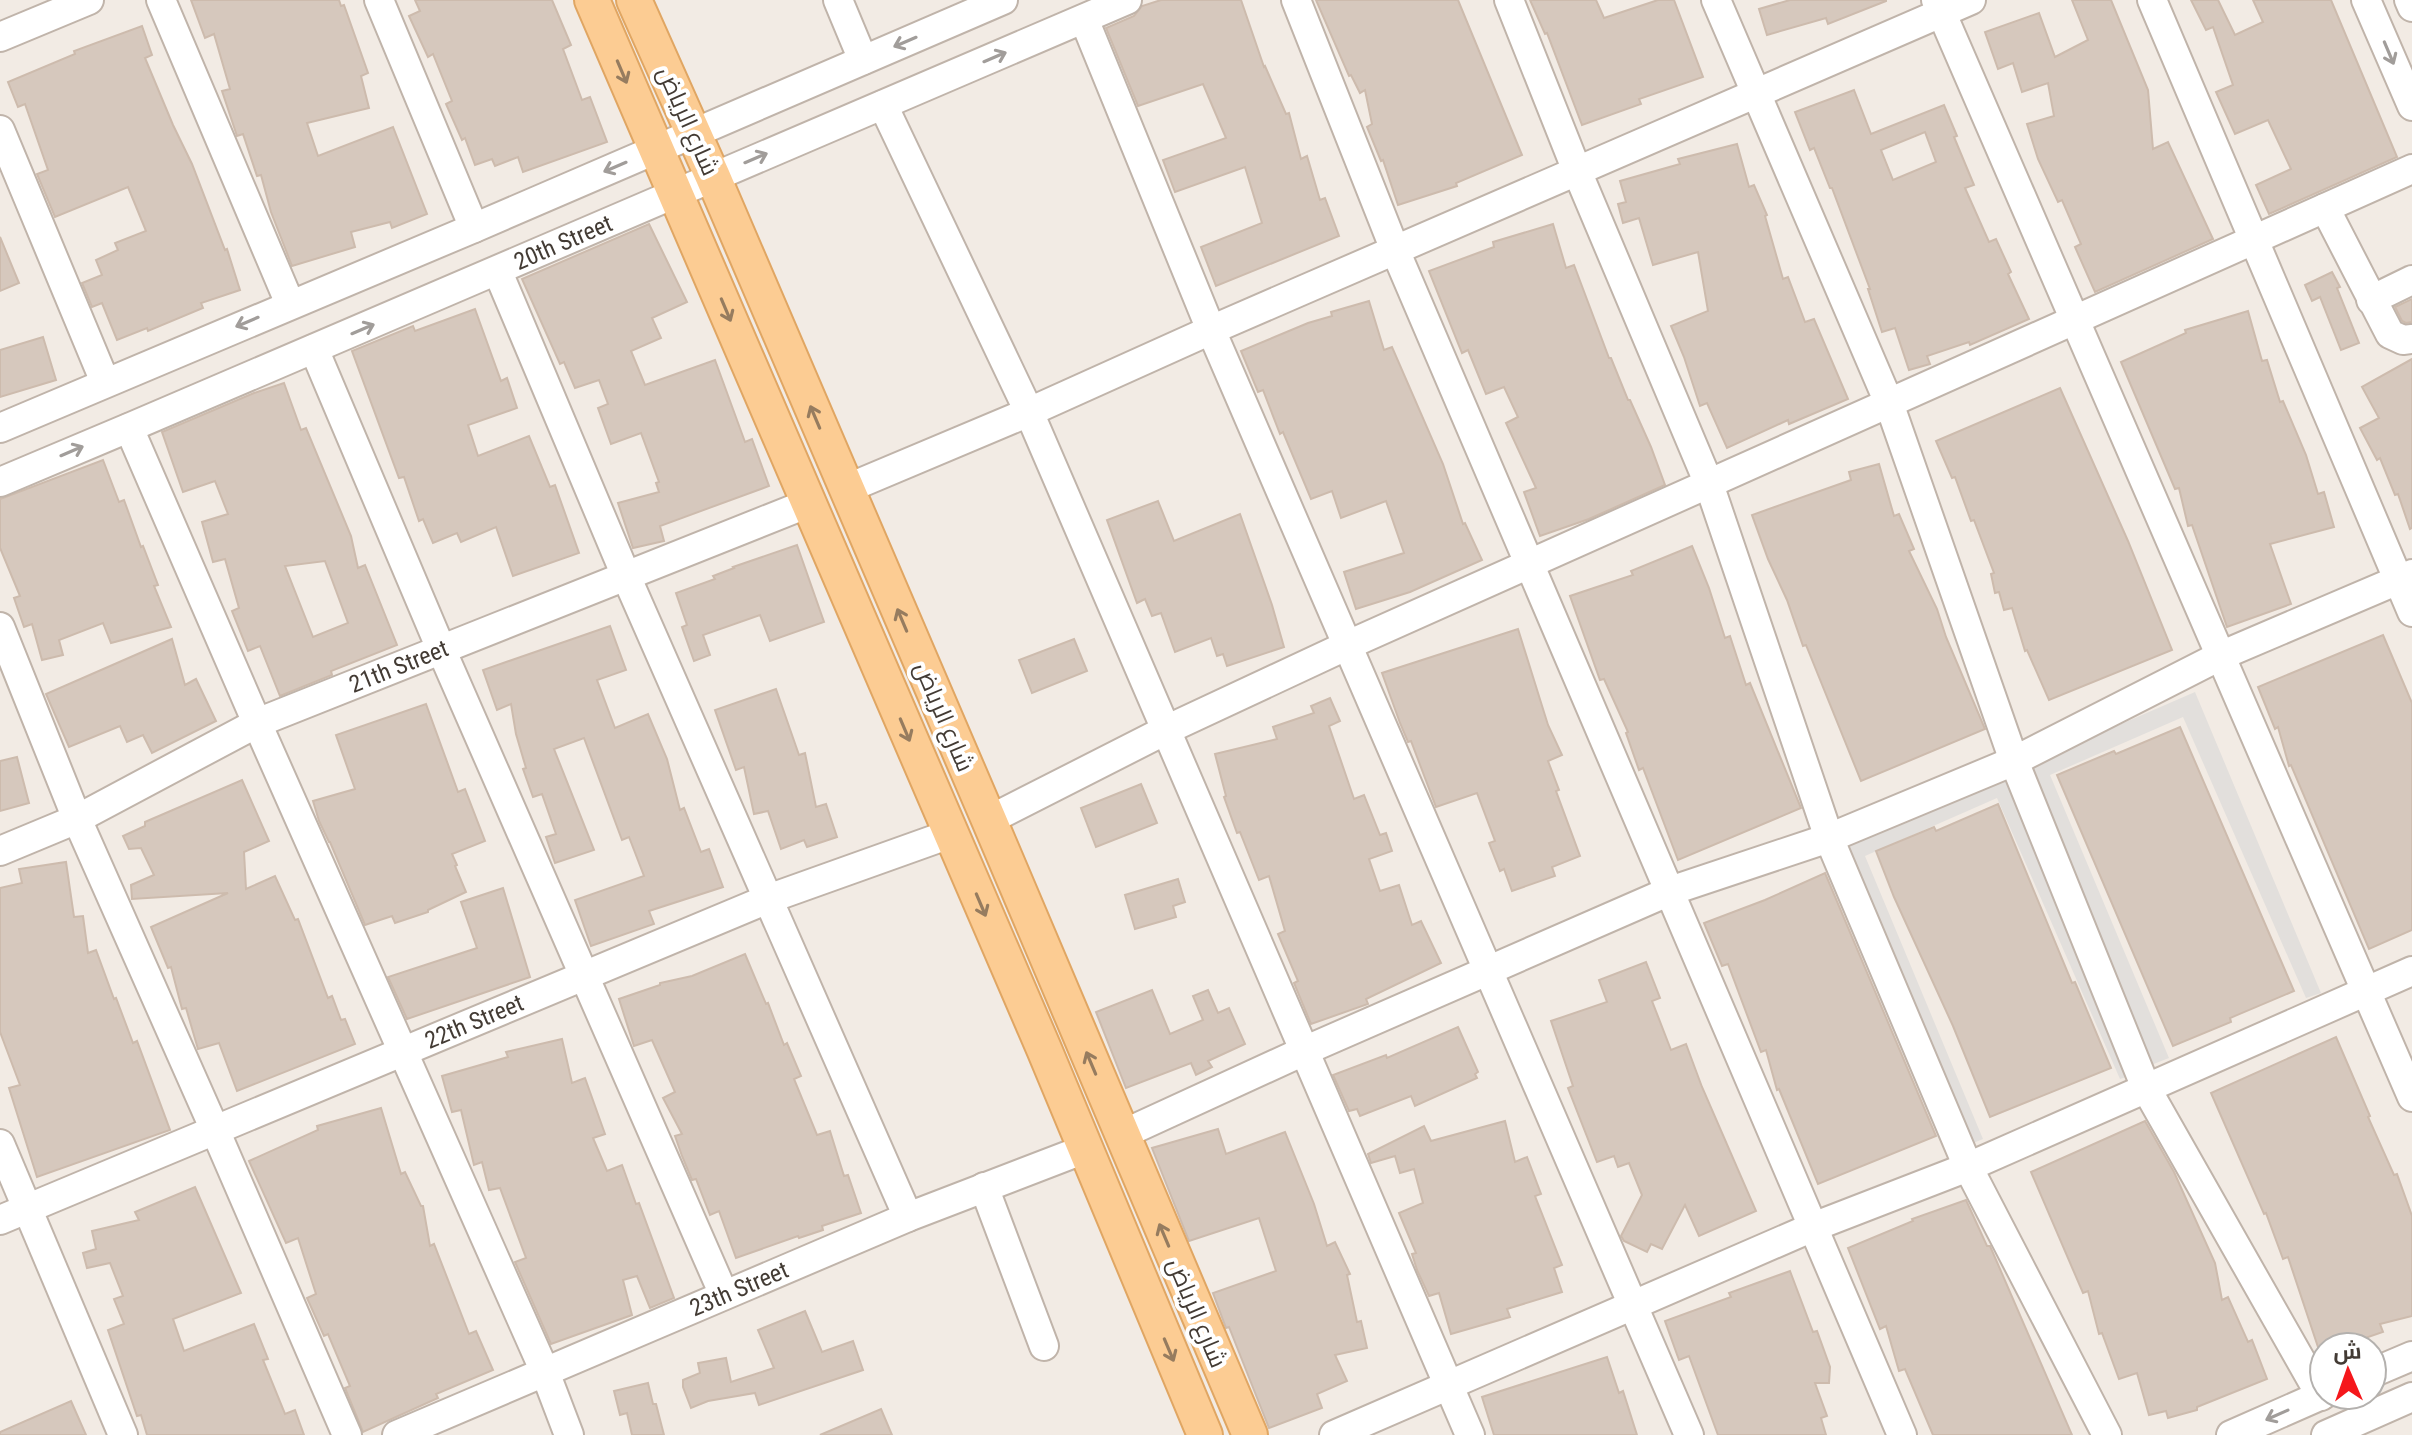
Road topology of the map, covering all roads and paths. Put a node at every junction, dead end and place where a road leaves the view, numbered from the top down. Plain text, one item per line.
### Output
1 (89, 0) edge
2 (161, 0) edge
3 (379, 0) edge
4 (592, 0) edge
5 (634, 0) edge
6 (838, 0) edge
7 (1003, 0) edge
8 (1127, 0) edge
9 (1296, 0) edge
10 (1509, 0) edge
11 (1716, 0) edge
12 (1971, 0) edge
13 (2152, 0) edge
14 (2366, 0) edge
15 (2409, 0) edge
16 (1938, 6) edge
17 (2412, 7) edge
18 (1084, 19) junction
19 (0, 37) edge
20 (863, 60) junction
21 (1755, 94) junction
22 (883, 105) junction
23 (2412, 106) edge
24 (0, 130) edge
25 (692, 134) junction
26 (656, 150) junction
27 (2412, 169) edge
28 (1577, 171) junction
29 (713, 177) junction
30 (676, 193) junction
31 (2325, 208) junction
32 (474, 228) junction
33 (2254, 240) junction
34 (1395, 250) junction
35 (498, 272) junction
36 (2412, 280) edge
37 (2371, 300) junction
38 (290, 304) junction
39 (2074, 320) junction
40 (1211, 330) junction
41 (2412, 339) edge
42 (314, 349) junction
43 (105, 382) junction
44 (1889, 403) junction
45 (1029, 412) junction
46 (0, 428) edge
47 (129, 428) junction
48 (0, 482) edge
49 (1709, 484) junction
50 (846, 489) junction
51 (809, 503) junction
52 (1530, 564) junction
53 (626, 576) junction
54 (2405, 577) edge
55 (2412, 612) edge
56 (0, 627) edge
57 (1348, 645) junction
58 (441, 649) junction
59 (2220, 656) junction
60 (257, 723) junction
61 (1166, 730) junction
62 (2014, 761) junction
63 (77, 819) junction
64 (989, 820) junction
65 (950, 834) junction
66 (1829, 838) junction
67 (0, 851) edge
68 (1670, 891) junction
69 (768, 899) junction
70 (1488, 969) junction
71 (2412, 971) edge
72 (584, 976) junction
73 (2366, 991) junction
74 (1304, 1051) junction
75 (402, 1052) junction
76 (2146, 1088) junction
77 (2412, 1097) edge
78 (215, 1130) junction
79 (1121, 1135) junction
80 (0, 1144) edge
81 (1085, 1149) junction
82 (1968, 1167) junction
83 (984, 1187) junction
84 (28, 1208) junction
85 (908, 1217) junction
86 (0, 1220) edge
87 (1813, 1227) junction
88 (724, 1295) junction
89 (1632, 1304) junction
90 (1044, 1346) dead end
91 (2412, 1356) edge
92 (2388, 1366) edge
93 (2308, 1371) edge
94 (545, 1372) junction
95 (1449, 1386) junction
96 (2412, 1397) edge
97 (2308, 1401) edge
98 (2333, 1434) edge
99 (123, 1435) edge
100 (347, 1435) edge
101 (397, 1435) edge
102 (569, 1435) edge
103 (1205, 1435) edge
104 (1250, 1435) edge
105 (1334, 1435) edge
106 (1470, 1435) edge
107 (1689, 1435) edge
108 (1902, 1435) edge
109 (2107, 1435) edge
110 (2231, 1435) edge

1 - 19 street
2 - 38 street
3 - 32 street
4 -> 26 main road, شارع الرياض
5 - 25 main road, شارع الرياض
6 - 20 street
7 -> 20 street, 20th Street
8 - 18 street, 20th Street
9 - 34 street
10 - 28 street
11 - 21 street
12 - 16 street
13 - 33 street
14 -> 23 street
15 - 17 street
16 - 21 street
16 - 39 street
22 -> 18 street, 20th Street
18 - 40 street
20 - 25 street, 20th Street
21 - 28 street
21 - 44 street
29 -> 22 street, 20th Street
22 - 45 street
24 - 43 street
25 - 26 street, 20th Street
25 - 29 main road, شارع الرياض
26 - 30 main road, شارع الرياض
26 -> 32 street, 20th Street
27 - 31 street
28 - 34 street
28 - 49 street
29 - 30 street, 20th Street
50 -> 29 main road, شارع الرياض
30 - 35 street, 20th Street
30 -> 51 main road, شارع الرياض
31 - 33 street
31 - 37 street
32 - 38 street, 20th Street
33 - 39 street
33 - 54 street
34 - 40 street
34 - 52 street
42 -> 35 street, 20th Street
35 - 53 street
36 - 37 street
37 - 41 street
38 -> 43 street, 20th Street
39 - 44 street
39 - 59 street
40 - 45 street
40 - 57 street
42 - 47 street, 20th Street
42 - 58 street
43 - 46 street, 20th Street
44 - 49 street
44 - 62 street
45 - 50 street
45 - 61 street
48 -> 47 street, 20th Street
47 - 60 street
49 - 52 street
49 - 66 street
64 -> 50 main road, شارع الرياض
51 - 53 street, 21th Street
51 -> 65 main road, شارع الرياض
52 - 57 street
52 - 68 street
53 - 58 street, 21th Street
53 - 69 street
54 - 55 street
54 - 59 street
56 - 63 street
57 - 61 street
57 - 70 street
58 - 60 street, 21th Street
58 - 72 street
59 - 62 street
59 - 73 street
60 - 63 street, 21th Street
60 - 75 street
61 - 64 street
61 - 74 street
62 - 66 street
62 - 76 street
63 - 67 street, 21th Street
63 - 78 street
79 -> 64 main road, شارع الرياض
65 - 69 street, 22th Street
65 -> 81 main road, شارع الرياض
66 - 68 street
66 - 82 street
68 - 70 street
68 - 87 street
69 - 72 street, 22th Street
69 - 85 street
70 - 74 street
70 - 89 street
71 - 73 street
72 - 75 street, 22th Street
72 - 88 street
73 - 76 street
73 - 77 street
74 - 79 street
74 - 95 street
75 - 78 street, 22th Street
75 - 94 street
76 - 82 street
76 - 93 street
78 - 84 street, 22th Street
78 - 100 street
104 -> 79 main road, شارع الرياض
80 - 84 street
81 - 83 street, 23th Street
81 -> 103 main road, شارع الرياض
82 - 87 street
82 - 109 street
83 - 85 street, 23th Street
83 - 90 street
84 - 86 street, 22th Street
84 - 99 street
85 - 88 street, 23th Street
87 - 89 street
87 - 108 street
88 - 94 street, 23th Street
89 - 95 street
89 - 107 street
91 - 92 street
94 - 101 street, 23th Street
94 - 102 street
95 - 105 street
95 - 106 street
96 - 98 street
97 -> 110 street

